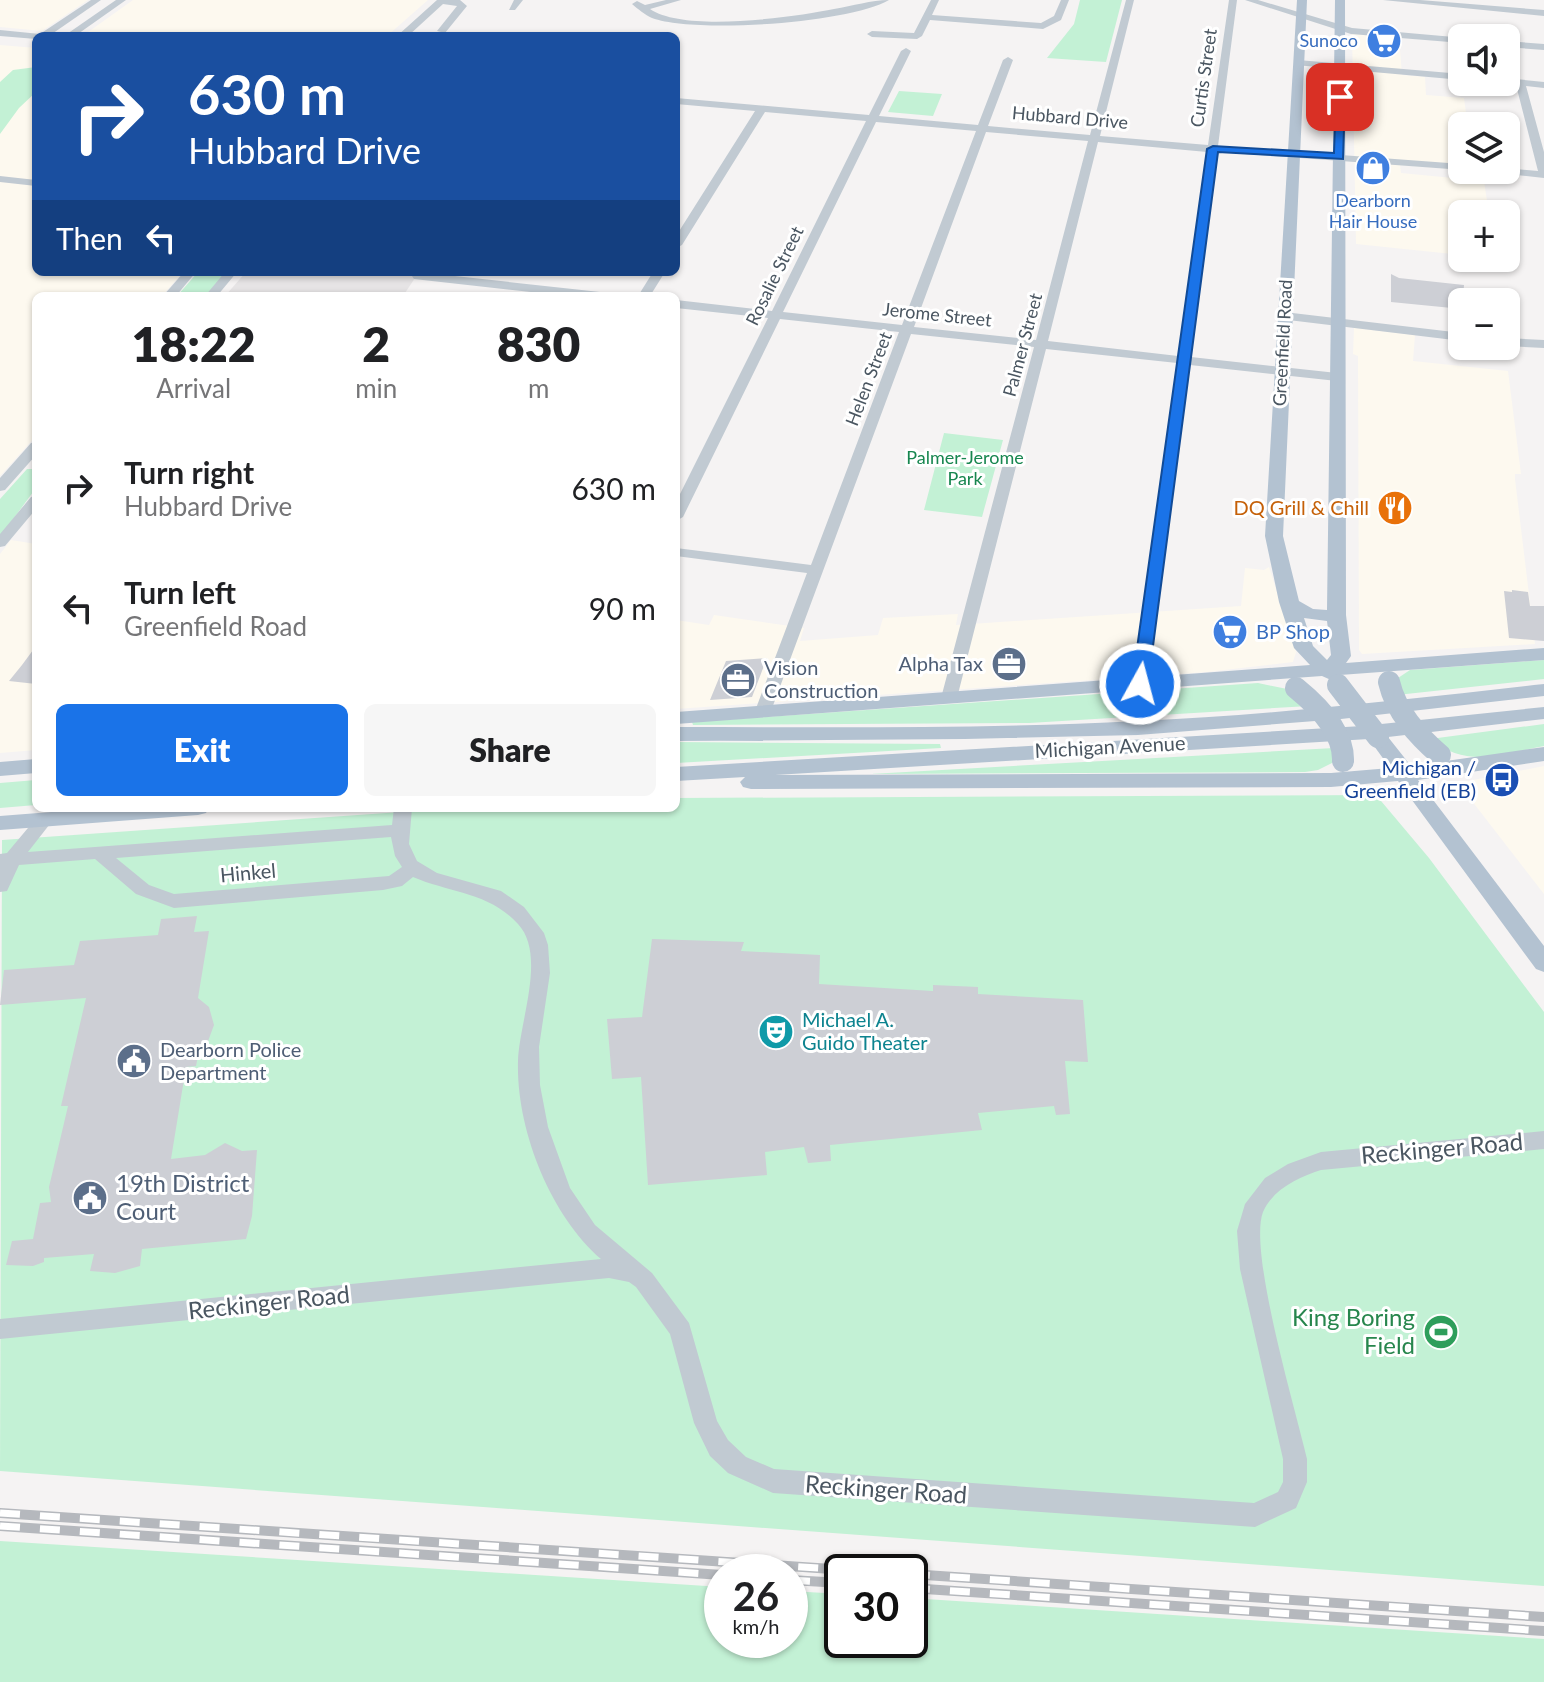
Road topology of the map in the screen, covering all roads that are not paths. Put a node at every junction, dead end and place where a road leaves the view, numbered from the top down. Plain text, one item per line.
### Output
1 (97, 0) edge
2 (122, 0) edge
3 (441, 0) edge
4 (474, 0) edge
5 (677, 0) edge
6 (885, 0) edge
7 (935, 0) edge
8 (1065, 0) edge
9 (1130, 0) edge
10 (1233, 0) edge
11 (1249, 0) edge
12 (1302, 0) edge
13 (1340, 0) edge
14 (1387, 0) edge
15 (638, 4) edge
16 (1544, 13) edge
17 (926, 17) junction
18 (1301, 17) junction
19 (1340, 28) junction
20 (421, 30) edge
21 (49, 32) edge
22 (75, 32) edge
23 (439, 32) edge
24 (440, 32) edge
25 (872, 34) dead end
26 (32, 35) edge
27 (0, 38) edge
28 (1448, 39) edge
29 (32, 43) edge
30 (1520, 45) edge
31 (1544, 47) edge
32 (906, 51) dead end
33 (1008, 60) dead end
34 (1298, 63) junction
35 (1340, 67) junction
36 (1448, 76) edge
37 (1520, 83) joint
38 (1544, 85) edge
39 (680, 101) edge
40 (762, 108) junction
41 (874, 118) junction
42 (983, 128) junction
43 (1094, 139) junction
44 (1213, 149) junction
45 (1293, 154) junction
46 (1339, 156) junction
47 (1448, 166) edge
48 (1520, 171) edge
49 (1544, 173) edge
50 (0, 179) edge
51 (32, 183) edge
52 (680, 239) edge
53 (186, 276) edge
54 (228, 276) edge
55 (418, 276) dead end
56 (489, 278) edge
57 (172, 292) edge
58 (214, 292) edge
59 (575, 292) edge
60 (680, 304) edge
61 (776, 315) junction
62 (1284, 316) junction
63 (1338, 322) junction
64 (907, 330) junction
65 (1448, 335) edge
66 (1520, 343) edge
67 (1042, 344) junction
68 (1544, 344) edge
69 (1184, 360) junction
70 (1281, 370) junction
71 (1337, 377) junction
72 (32, 450) edge
73 (32, 462) edge
74 (20, 464) junction
75 (0, 487) edge
76 (32, 505) edge
77 (680, 509) edge
78 (0, 543) edge
79 (680, 553) edge
80 (816, 570) junction
81 (1288, 602) junction
82 (1336, 615) junction
83 (1544, 654) edge
84 (1393, 673) junction
85 (1268, 674) junction
86 (1334, 677) junction
87 (1140, 684) junction
88 (1544, 690) edge
89 (949, 698) junction
90 (763, 711) junction
91 (1544, 713) edge
92 (680, 718) edge
93 (680, 734) edge
94 (1544, 754) edge
95 (32, 766) edge
96 (1399, 767) junction
97 (1462, 768) junction
98 (0, 769) edge
99 (680, 774) edge
100 (1315, 780) junction
101 (680, 782) edge
102 (126, 812) edge
103 (403, 812) edge
104 (44, 820) junction
105 (0, 823) edge
106 (401, 830) junction
107 (99, 852) junction
108 (6, 859) edge
109 (411, 866) junction
110 (0, 886) edge
111 (1544, 963) edge
112 (1544, 1140) edge
113 (635, 1273) junction
114 (0, 1329) edge

1 - 21 street
2 - 22 street
3 - 20 street
3 - 23 street
4 - 24 street
5 - 15 street
6 - 15 street
7 - 17 street
8 - 17 street
9 - 43 street, Palmer Street
10 - 44 street, Curtis Street
11 - 18 street
12 - 18 main road, Greenfield Road
13 - 19 main road
14 - 16 street
17 - 25 street
18 - 19 street
18 - 34 main road, Greenfield Road
19 - 28 street
19 - 35 main road
26 - 27 street
27 - 29 street
30 - 31 street
32 - 41 street, Rosalie Street
33 - 42 street, Helen Street
34 - 35 street
34 - 45 main road, Greenfield Road
35 - 36 street
35 - 46 main road
37 - 38 street
37 - 49 street
39 - 40 street, Hubbard Drive
40 - 41 street, Hubbard Drive
40 - 52 street
41 - 42 street, Hubbard Drive
41 - 61 street, Rosalie Street
42 - 43 street, Hubbard Drive
42 - 64 street, Helen Street
43 - 44 street, Hubbard Drive
43 - 67 street, Palmer Street
44 - 45 street, Hubbard Drive
44 - 69 street, Curtis Street
45 - 46 street, Hubbard Drive
45 - 62 main road, Greenfield Road
46 - 47 street, Hubbard Drive
46 - 63 main road
48 - 49 street
50 - 51 street
53 - 57 street
54 - 58 street
55 - 56 street
56 - 59 street
60 - 61 street, Jerome Street
61 - 64 street, Jerome Street
61 - 77 street, Rosalie Street
62 - 63 street
62 - 70 main road, Greenfield Road
63 - 65 street
63 - 71 main road
64 - 67 street, Jerome Street
64 - 80 street, Helen Street
66 - 68 street
67 - 69 street, Jerome Street
67 - 89 street, Palmer Street
69 - 70 street, Jerome Street
69 - 87 street, Curtis Street
70 - 71 street, Jerome Street
70 - 81 main road, Greenfield Road
71 - 82 main road
72 - 74 street
73 - 74 street
74 - 75 street
76 - 78 street
79 - 80 street
80 - 90 street, Helen Street
81 - 82 main road
81 - 86 main road, Greenfield Road
82 - 86 main road
83 - 84 main road
84 - 86 main road
84 - 97 main road, bridge
85 - 86 main road
85 - 87 main road
85 - 100 main road, bridge
86 - 96 main road, Greenfield Road, bridge
87 - 89 main road
88 - 93 main road, Michigan Avenue
89 - 90 main road
90 - 92 main road
91 - 99 main road, Michigan Avenue
94 - 97 main road
95 - 98 main road
96 - 97 main road
96 - 100 main road
96 - 111 main road, Greenfield Road
100 - 101 main road
102 - 104 main road
103 - 106 street
104 - 105 main road
104 - 108 street
106 - 107 street
106 - 109 street
107 - 108 street
107 - 109 street, Hinkel
108 - 110 street
109 - 113 street
112 - 113 street, Reckinger Road
113 - 114 street, Reckinger Road

